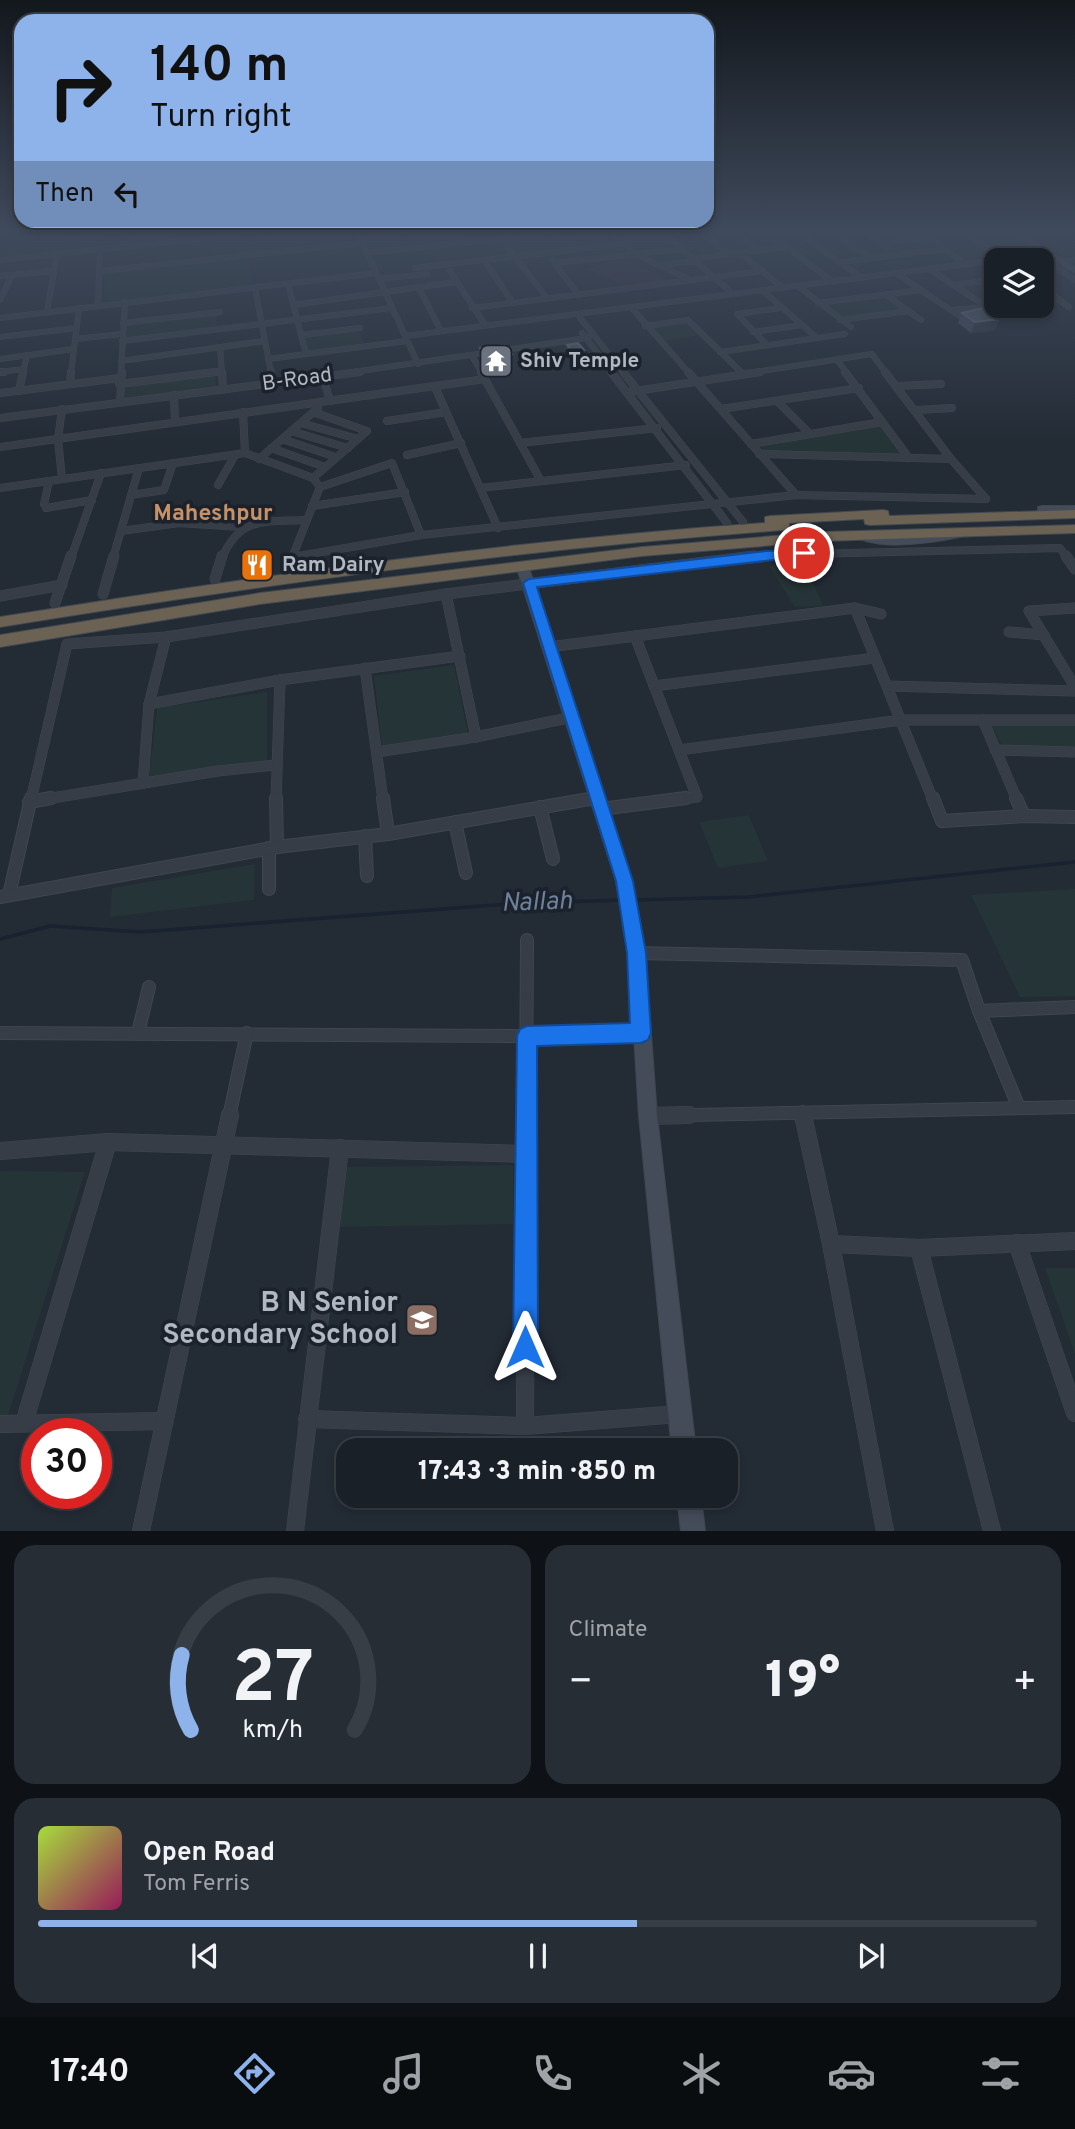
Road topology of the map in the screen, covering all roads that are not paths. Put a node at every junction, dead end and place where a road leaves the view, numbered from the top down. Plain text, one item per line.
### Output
1 (49, 302) edge
2 (98, 302) edge
3 (122, 302) edge
4 (125, 302) edge
5 (220, 302) edge
6 (257, 302) edge
7 (305, 302) edge
8 (389, 302) edge
9 (426, 302) edge
10 (469, 302) edge
11 (517, 302) edge
12 (648, 302) edge
13 (669, 302) edge
14 (776, 302) edge
15 (823, 302) edge
16 (897, 302) edge
17 (940, 302) edge
18 (1063, 302) edge
19 (513, 303) joint
20 (818, 303) joint
21 (293, 304) joint
22 (650, 305) junction
23 (98, 306) junction
24 (631, 307) junction
25 (781, 307) junction
26 (984, 307) edge
27 (1069, 307) dead end
28 (79, 308) junction
29 (392, 308) junction
30 (472, 308) junction
31 (952, 310) junction
32 (909, 311) junction
33 (47, 312) junction
34 (220, 312) junction
35 (355, 312) junction
36 (573, 315) junction
37 (961, 317) edge
38 (0, 318) edge
39 (297, 319) junction
40 (840, 320) junction
41 (921, 320) dead end
42 (123, 323) junction
43 (261, 323) junction
44 (485, 325) junction
45 (802, 325) junction
46 (645, 326) junction
47 (851, 327) dead end
48 (77, 328) junction
49 (222, 328) junction
50 (360, 328) junction
51 (441, 331) junction
52 (753, 332) junction
53 (845, 334) dead end
54 (301, 335) junction
55 (590, 336) junction
56 (0, 337) edge
57 (122, 337) junction
58 (817, 338) junction
59 (75, 339) junction
60 (406, 339) junction
61 (264, 341) junction
62 (767, 345) junction
63 (219, 346) junction
64 (367, 346) junction
65 (74, 349) junction
66 (720, 352) junction
67 (306, 354) junction
68 (27, 355) junction
69 (472, 356) junction
70 (0, 359) edge
71 (268, 359) junction
72 (837, 360) junction
73 (121, 361) junction
74 (418, 364) junction
75 (24, 369) junction
76 (220, 371) junction
77 (0, 372) edge
78 (743, 374) junction
79 (323, 376) junction
80 (485, 379) junction
81 (119, 381) junction
82 (694, 382) junction
83 (272, 383) junction
84 (70, 384) junction
85 (941, 384) dead end
86 (897, 386) junction
87 (435, 387) junction
88 (859, 388) junction
89 (223, 390) junction
90 (638, 390) junction
91 (19, 391) junction
92 (629, 392) junction
93 (0, 393) edge
94 (174, 395) junction
95 (330, 401) junction
96 (120, 402) junction
97 (778, 402) junction
98 (321, 405) dead end
99 (952, 408) dead end
100 (62, 410) junction
101 (721, 410) junction
102 (916, 410) junction
103 (243, 412) junction
104 (313, 412) junction
105 (446, 412) junction
106 (0, 418) edge
107 (387, 421) dead end
108 (175, 422) junction
109 (301, 422) junction
110 (882, 422) junction
111 (657, 428) junction
112 (291, 431) junction
113 (810, 434) junction
114 (58, 439) junction
115 (282, 439) junction
116 (358, 439) junction
117 (461, 443) junction
118 (520, 443) junction
119 (751, 444) junction
120 (0, 447) edge
121 (271, 448) junction
122 (348, 448) junction
123 (245, 453) junction
124 (759, 454) junction
125 (235, 455) junction
126 (407, 455) dead end
127 (336, 457) junction
128 (909, 458) junction
129 (259, 459) junction
130 (951, 459) junction
131 (173, 463) junction
132 (687, 466) junction
133 (698, 466) junction
134 (325, 467) junction
135 (139, 468) junction
136 (101, 473) junction
137 (313, 478) junction
138 (62, 479) junction
139 (49, 481) junction
140 (541, 481) junction
141 (218, 485) dead end
142 (320, 487) junction
143 (0, 488) edge
144 (480, 488) junction
145 (405, 492) junction
146 (131, 495) junction
147 (796, 495) junction
148 (92, 500) junction
149 (729, 504) junction
150 (715, 505) junction
151 (312, 506) junction
152 (306, 520) junction
153 (1072, 521) edge
154 (735, 522) junction
155 (241, 527) junction
156 (498, 528) junction
157 (121, 531) junction
158 (859, 533) junction
159 (421, 535) junction
160 (463, 560) junction
161 (290, 562) junction
162 (522, 565) junction
163 (1075, 569) edge
164 (215, 579) junction
165 (529, 583) junction
166 (62, 585) junction
167 (103, 594) junction
168 (446, 594) junction
169 (0, 596) edge
170 (55, 603) junction
171 (855, 608) junction
172 (1075, 608) edge
173 (0, 611) edge
174 (881, 614) dead end
175 (0, 622) edge
176 (0, 632) edge
177 (1009, 632) dead end
178 (1044, 635) junction
179 (635, 636) junction
180 (166, 637) junction
181 (0, 640) edge
182 (549, 647) junction
183 (460, 656) junction
184 (875, 658) junction
185 (365, 668) junction
186 (280, 680) junction
187 (654, 686) junction
188 (887, 686) junction
189 (1075, 689) edge
190 (149, 704) junction
191 (573, 717) junction
192 (901, 720) junction
193 (983, 720) junction
194 (1075, 720) edge
195 (476, 737) junction
196 (679, 750) junction
197 (995, 750) junction
198 (377, 752) junction
199 (1075, 752) edge
200 (276, 765) junction
201 (143, 783) junction
202 (29, 802) junction
203 (599, 803) junction
204 (540, 807) junction
205 (1024, 816) junction
206 (1075, 817) edge
207 (456, 822) junction
208 (388, 834) junction
209 (365, 836) junction
210 (273, 848) junction
211 (553, 859) dead end
212 (466, 873) dead end
213 (367, 876) dead end
214 (269, 889) dead end
215 (4, 896) edge
216 (527, 940) dead end
217 (636, 953) junction
218 (149, 987) dead end
219 (1075, 1007) edge
220 (979, 1011) junction
221 (0, 1033) edge
222 (138, 1033) junction
223 (247, 1033) junction
224 (641, 1033) junction
225 (527, 1036) junction
226 (1075, 1107) edge
227 (1019, 1108) junction
228 (802, 1112) junction
229 (648, 1116) junction
230 (108, 1142) junction
231 (221, 1145) junction
232 (340, 1148) junction
233 (0, 1151) edge
234 (526, 1154) junction
235 (1075, 1241) edge
236 (1017, 1243) junction
237 (831, 1244) junction
238 (919, 1248) junction
239 (1075, 1413) edge
240 (679, 1414) junction
241 (25, 1418) edge
242 (307, 1419) junction
243 (165, 1421) junction
244 (112, 1422) edge
245 (21, 1423) edge
246 (0, 1424) edge
247 (525, 1426) junction
248 (682, 1438) edge
249 (690, 1508) edge
250 (141, 1531) edge
251 (295, 1531) edge
252 (693, 1531) edge
253 (885, 1531) edge
254 (992, 1531) edge

1 - 33 street
2 - 23 street
3 - 23 street
4 - 42 street
5 - 34 street
6 - 43 street
7 - 21 street
8 - 29 street
9 - 51 street
10 - 30 street
11 - 19 street
12 - 22 street
13 - 22 street
14 - 25 street
15 - 20 street
16 - 32 street
17 - 31 street
18 - 27 street
19 - 30 street
20 - 40 street
21 - 39 street
22 - 24 street
23 - 28 street
24 - 36 street
24 - 46 street
25 - 45 street
25 - 52 street
26 - 31 street
28 - 33 street
28 - 48 street
29 - 35 street
29 - 60 street
30 - 44 street
31 - 37 street
32 - 40 street
32 - 41 street
33 - 38 street
34 - 42 street
34 - 49 street
35 - 39 street
35 - 50 street
36 - 44 street
36 - 55 street
39 - 43 street
39 - 54 street
40 - 47 street
42 - 57 street
43 - 49 street
43 - 61 street
44 - 51 street
45 - 52 street
45 - 58 street
46 - 66 street
46 - 82 street
48 - 56 street
48 - 59 street
49 - 57 street
50 - 54 street
50 - 64 street
51 - 60 street
52 - 62 street
53 - 58 street
54 - 67 street
55 - 69 street, B-Road
55 - 90 street
55 - 92 street
57 - 59 street
57 - 73 street
58 - 62 street
59 - 65 street
60 - 64 street
60 - 74 street
61 - 63 street
61 - 71 street
62 - 66 street
63 - 73 street
63 - 76 street
64 - 67 street
65 - 68 street
65 - 84 street
66 - 78 street
67 - 71 street
68 - 70 street
68 - 75 street
69 - 74 street, B-Road
69 - 80 street
71 - 83 street
72 - 78 street
72 - 86 street
72 - 88 street
73 - 81 street
74 - 79 street, B-Road
75 - 77 street
75 - 91 street
76 - 81 street
76 - 89 street
78 - 82 street
79 - 83 street, B-Road
79 - 95 street
80 - 87 street
80 - 118 street
81 - 84 street
81 - 96 street
82 - 90 street
82 - 101 street
83 - 89 street, B-Road
84 - 91 street
85 - 86 street
86 - 102 street
87 - 95 street
87 - 105 street
88 - 97 street
88 - 110 street
89 - 94 street, B-Road
90 - 92 street
90 - 133 street
91 - 93 street
92 - 111 street
94 - 96 street, B-Road
94 - 108 street
95 - 103 street
96 - 100 street, B-Road
97 - 101 street
97 - 113 street
98 - 104 street
99 - 102 street
100 - 106 street, B-Road
100 - 114 street
101 - 119 street
102 - 130 street
103 - 108 street
103 - 123 street
104 - 109 street
104 - 116 street
105 - 107 street
105 - 117 street
108 - 114 street
109 - 112 street
109 - 116 street
110 - 113 street
110 - 128 street
111 - 118 street
111 - 132 street
112 - 115 street
112 - 122 street
113 - 119 street
114 - 120 street
114 - 138 street
115 - 121 street
115 - 127 street
116 - 122 street
117 - 126 street
117 - 144 street
118 - 140 street
119 - 124 street
121 - 129 street
121 - 134 street
122 - 127 street
123 - 125 street
123 - 129 street
124 - 128 street
124 - 147 street
125 - 131 street
125 - 141 street
127 - 134 street
128 - 130 street
129 - 137 street
130 - 147 street
131 - 135 street
131 - 146 street
132 - 133 street
132 - 140 street
132 - 150 street
133 - 149 street
134 - 137 street
135 - 136 street
135 - 146 street
136 - 138 street
136 - 148 street
137 - 142 street
138 - 139 street
139 - 143 street
139 - 148 street
140 - 144 street
142 - 145 street
142 - 151 street
144 - 156 street
145 - 151 street
145 - 159 street
146 - 157 street
147 - 149 street
148 - 166 street
149 - 150 street
149 - 154 street
150 - 154 street
150 - 156 street
151 - 152 street
152 - 155 street
152 - 161 street
153 - 154 highway
153 - 158 highway
153 - 160 highway
154 - 160 highway
155 - 157 street
155 - 164 street
156 - 159 street
157 - 167 street
158 - 160 highway
158 - 162 highway
159 - 161 street
160 - 161 highway
160 - 162 highway
160 - 175 highway
160 - 176 highway
160 - 181 highway
161 - 164 highway
162 - 165 street
163 - 165 street
164 - 167 highway
165 - 168 street
165 - 182 street
166 - 169 street
166 - 170 street
167 - 170 highway
168 - 180 street
168 - 183 street
170 - 173 highway
171 - 174 street
171 - 179 street
171 - 184 street
172 - 178 street
177 - 178 street
178 - 189 street
179 - 182 street
179 - 187 street
180 - 190 street
180 - 202 street
182 - 191 street
183 - 185 street
183 - 195 street
184 - 187 street
184 - 188 street
185 - 186 street
185 - 198 street
186 - 190 street
186 - 200 street
187 - 196 street
188 - 189 street
188 - 192 street
190 - 201 street
191 - 195 street
191 - 203 street
192 - 193 street
192 - 196 street
192 - 205 street
193 - 194 street
193 - 197 street
195 - 198 street
196 - 203 street
197 - 199 street
197 - 205 street
198 - 208 street
200 - 201 street
200 - 210 street
201 - 202 street
202 - 215 street
203 - 204 street
203 - 217 street
204 - 207 street
204 - 211 street
205 - 206 street
207 - 208 street
207 - 212 street
208 - 209 street
209 - 210 street
209 - 213 street
210 - 214 street
210 - 215 street
216 - 225 street
217 - 220 street
217 - 224 street
218 - 222 street
219 - 220 street
220 - 227 street
221 - 222 street
222 - 223 street
223 - 225 street
223 - 231 street
224 - 225 street
224 - 229 street
225 - 234 street
226 - 227 street
227 - 228 street
228 - 229 street
228 - 237 street
229 - 240 street
230 - 231 street
230 - 233 street
230 - 241 street
231 - 232 street
231 - 243 street
232 - 234 street
232 - 242 street
234 - 247 street
235 - 236 street
236 - 238 street
236 - 239 street
237 - 238 street
237 - 253 street
238 - 254 street
240 - 247 street
240 - 248 street
242 - 247 street
242 - 251 street
243 - 244 street
243 - 250 street
245 - 246 street
249 - 252 street

